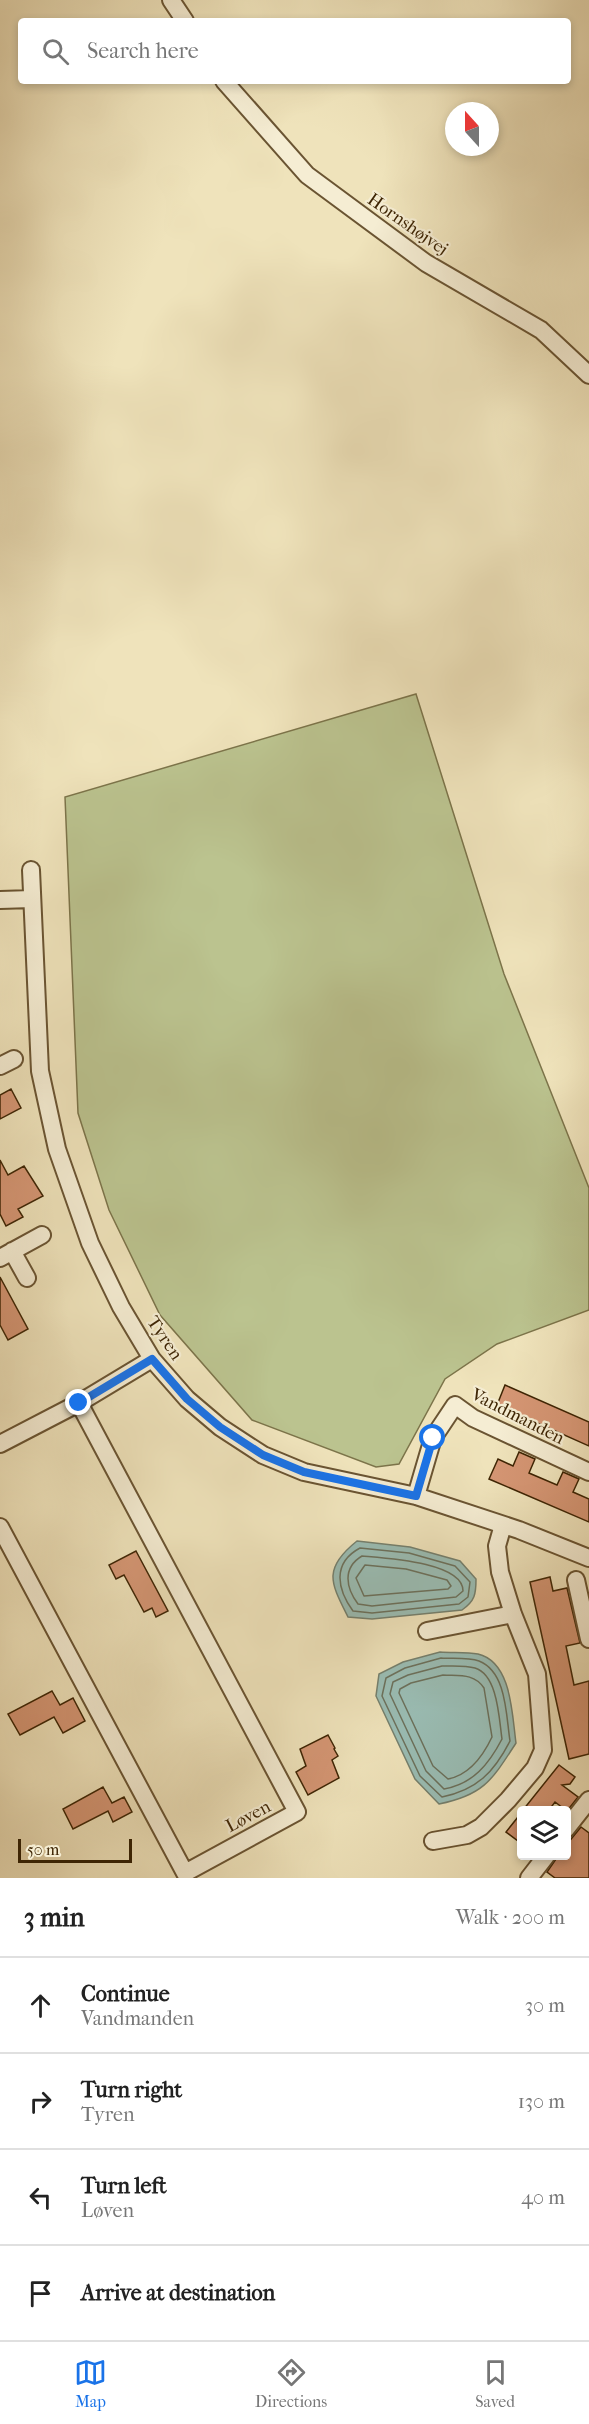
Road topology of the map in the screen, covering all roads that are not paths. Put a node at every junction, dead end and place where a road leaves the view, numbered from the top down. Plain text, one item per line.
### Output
1 (171, 0) edge
2 (183, 18) edge
3 (227, 84) edge
4 (589, 375) edge
5 (31, 870) dead end
6 (32, 899) junction
7 (0, 900) edge
8 (42, 1235) dead end
9 (6, 1255) edge
10 (27, 1278) dead end
11 (152, 1359) junction
12 (79, 1403) junction
13 (0, 1444) edge
14 (589, 1472) edge
15 (416, 1496) junction
16 (503, 1525) junction
17 (0, 1527) edge
18 (589, 1558) edge
19 (576, 1580) dead end
20 (513, 1614) junction
21 (427, 1631) dead end
22 (589, 1639) edge
23 (589, 1800) edge
24 (571, 1824) edge
25 (433, 1840) dead end
26 (543, 1860) edge
27 (529, 1878) edge

1 - 2 street
3 - 4 street, Hornshøjvej
5 - 6 street, Tyren
6 - 7 street
6 - 11 street, Tyren
8 - 9 street
9 - 10 street
11 - 12 street
11 - 15 street, Tyren
12 - 13 street
12 - 17 street, Løven
14 - 15 street, Vandmanden
15 - 16 street, Tyren
16 - 18 street, Tyren
16 - 20 street
19 - 22 street
20 - 21 street
20 - 25 street
23 - 24 street
26 - 27 street

